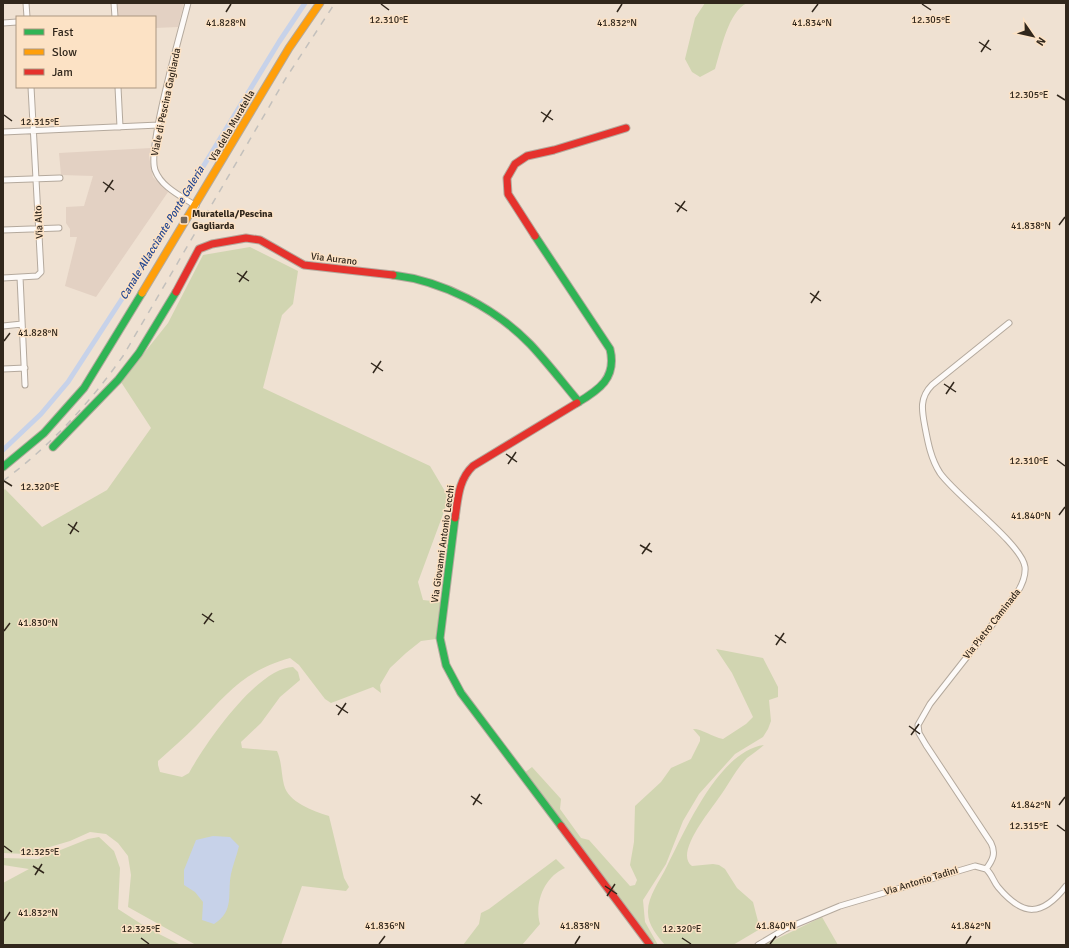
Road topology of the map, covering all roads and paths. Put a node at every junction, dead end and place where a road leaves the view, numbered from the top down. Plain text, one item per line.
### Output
1 (26, 3) edge
2 (114, 3) edge
3 (188, 3) edge
4 (320, 3) edge
5 (27, 16) edge
6 (115, 16) edge
7 (16, 22) edge
8 (3, 23) edge
9 (31, 88) edge
10 (118, 88) edge
11 (159, 125) junction
12 (120, 127) junction
13 (626, 128) dead end
14 (34, 131) junction
15 (3, 132) edge
16 (60, 178) dead end
17 (36, 179) junction
18 (3, 180) edge
19 (192, 204) junction
20 (59, 228) dead end
21 (39, 229) junction
22 (3, 230) edge
23 (20, 277) junction
24 (3, 278) edge
25 (1009, 323) dead end
26 (22, 324) junction
27 (3, 326) edge
28 (25, 368) junction
29 (3, 369) edge
30 (25, 385) dead end
31 (580, 402) junction
32 (53, 447) dead end
33 (3, 467) edge
34 (986, 869) junction
35 (1066, 886) edge
36 (650, 945) edge
37 (758, 945) edge

1 - 5 street
2 - 6 street
3 - 11 street, Viale di Pescina Gagliarda
4 - 19 street, Via della Muratella
7 - 8 street
9 - 14 street, Via Alto
10 - 12 street
11 - 12 street
11 - 19 street, Viale di Pescina Gagliarda
12 - 14 street
13 - 31 street, Via Giovanni Antonio Lecchi
14 - 15 street
14 - 17 street, Via Alto
16 - 17 street
17 - 18 street
17 - 21 street, Via Alto
19 - 33 street, Via della Muratella
20 - 21 street
21 - 22 street
21 - 23 street, Via Alto
23 - 24 street, Via Alto
23 - 26 street
25 - 34 street, Via Pietro Caminada
26 - 27 street
26 - 28 street
28 - 29 street
28 - 30 street
31 - 32 street, Via Aurano
31 - 36 street, Via Giovanni Antonio Lecchi
34 - 35 street
34 - 37 street, Via Antonio Tadini

